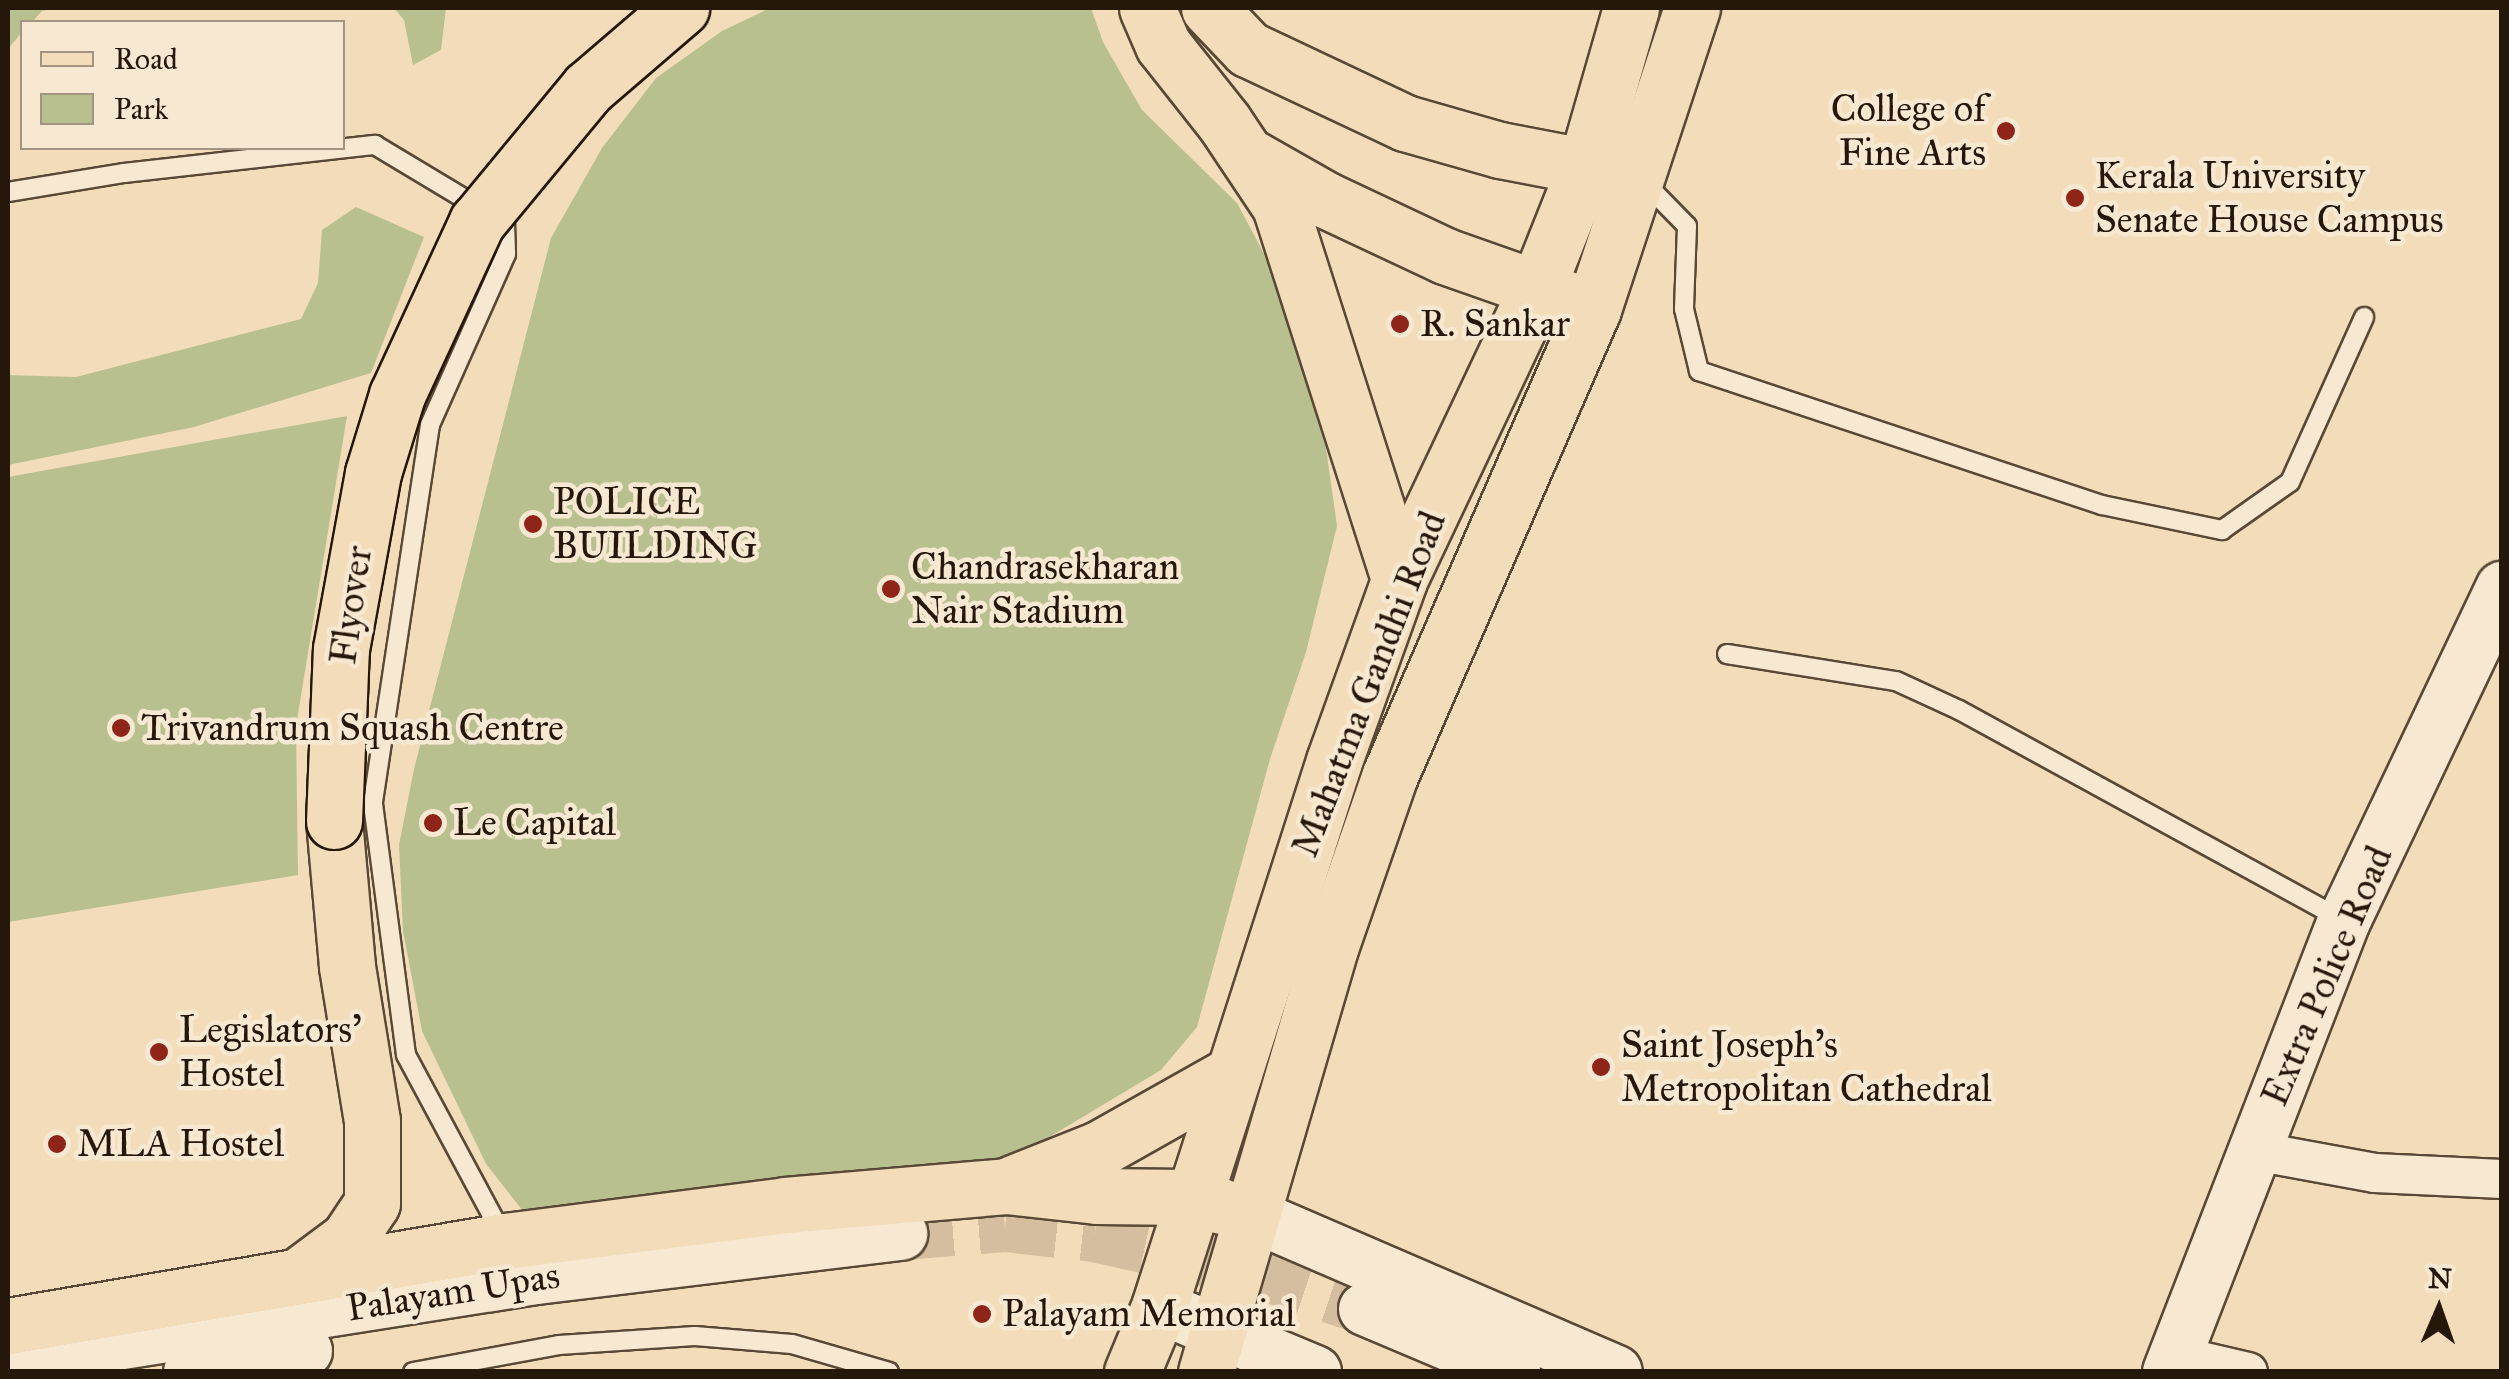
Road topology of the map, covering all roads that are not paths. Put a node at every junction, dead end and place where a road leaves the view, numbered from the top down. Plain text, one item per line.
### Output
1 (681, 8) edge
2 (1146, 8) edge
3 (1209, 8) edge
4 (1631, 8) edge
5 (1692, 8) edge
6 (345, 148) edge
7 (329, 150) edge
8 (1245, 154) junction
9 (1586, 164) junction
10 (1638, 176) junction
11 (8, 192) edge
12 (1537, 288) junction
13 (1594, 309) junction
14 (2364, 317) dead end
15 (1400, 580) junction
16 (2502, 588) edge
17 (1727, 654) dead end
18 (2344, 922) junction
19 (1234, 1074) junction
20 (2255, 1151) junction
21 (2502, 1178) edge
22 (1006, 1186) junction
23 (1190, 1198) junction
24 (1252, 1214) junction
25 (505, 1241) junction
26 (302, 1274) junction
27 (1158, 1307) junction
28 (8, 1326) edge
29 (1345, 1341) edge
30 (1213, 1351) edge
31 (8, 1361) edge
32 (2172, 1363) edge
33 (190, 1372) edge
34 (413, 1372) edge
35 (889, 1372) edge
36 (1132, 1372) edge
37 (1424, 1372) edge
38 (1514, 1372) edge
39 (1616, 1372) edge
40 (2248, 1372) edge

1 - 26 main road, Flyover, bridge
2 - 8 main road
3 - 9 main road
4 - 9 main road, Mahatma Gandhi Road
5 - 10 main road, Mahatma Gandhi Road
6 - 25 lane
7 - 11 lane
8 - 12 main road
8 - 15 main road
9 - 10 main road
9 - 12 main road, Mahatma Gandhi Road
10 - 13 main road, Mahatma Gandhi Road
10 - 14 lane
12 - 13 main road
12 - 15 main road, Mahatma Gandhi Road
13 - 24 main road, Mahatma Gandhi Road
15 - 19 main road, Mahatma Gandhi Road
16 - 18 main road, Extra Police Road
17 - 18 lane
18 - 20 main road, Extra Police Road
19 - 22 main road
19 - 23 main road, Mahatma Gandhi Road
20 - 21 street
20 - 32 main road, Extra Police Road
22 - 23 main road
22 - 25 main road
23 - 24 main road
23 - 27 main road, Mahatma Gandhi Road
24 - 30 main road, Mahatma Gandhi Road
24 - 39 main road
25 - 26 main road
26 - 28 main road
27 - 30 main road
27 - 36 main road, Mahatma Gandhi Road
29 - 30 main road
29 - 37 main road
29 - 38 main road
31 - 33 main road, Palayam Upas
32 - 40 street
34 - 35 lane

